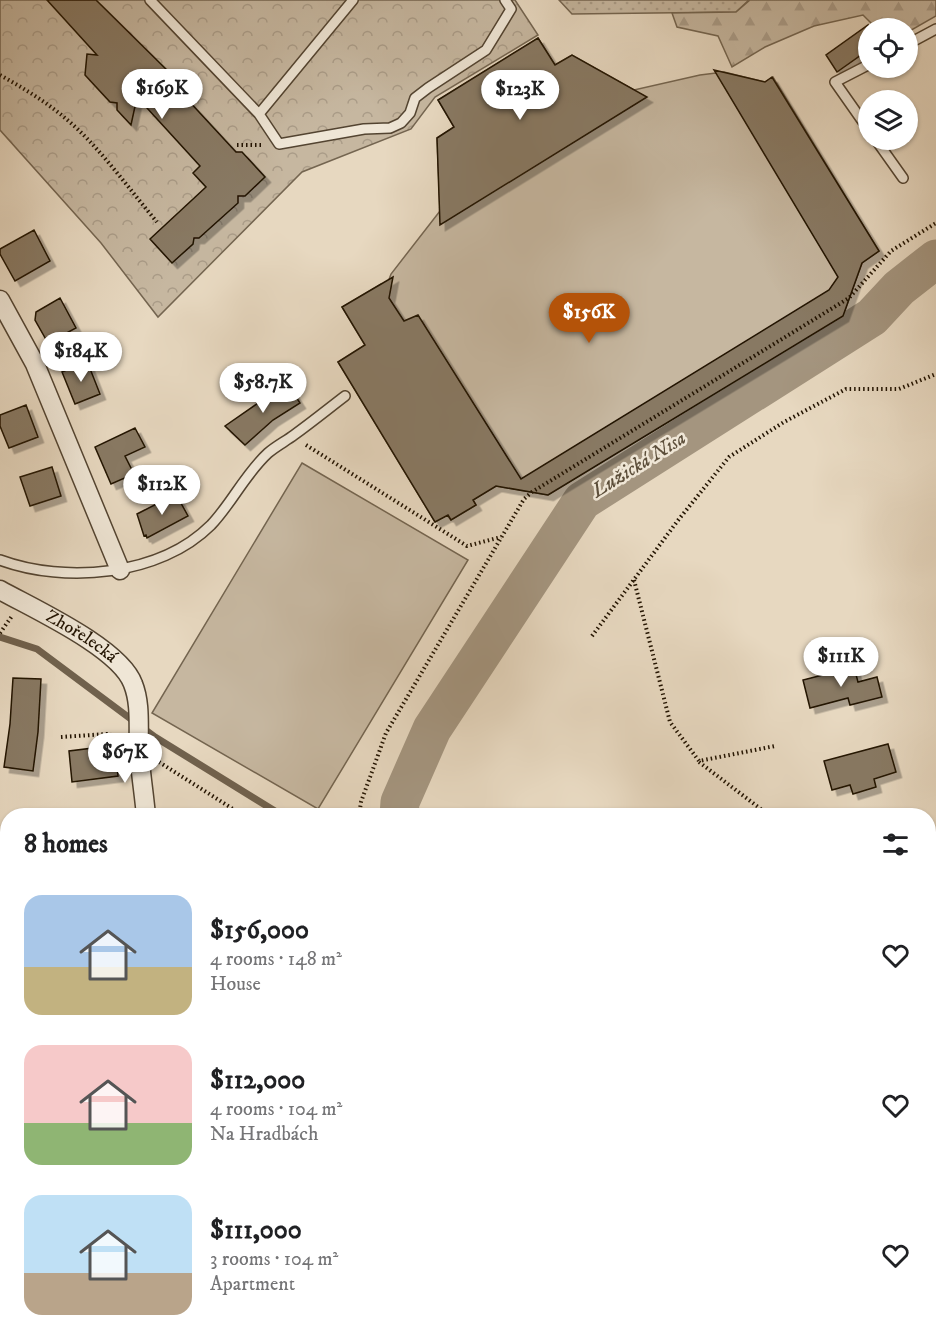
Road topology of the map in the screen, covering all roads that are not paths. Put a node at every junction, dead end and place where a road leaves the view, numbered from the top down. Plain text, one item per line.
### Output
1 (150, 0) edge
2 (353, 0) edge
3 (505, 0) edge
4 (936, 29) edge
5 (918, 39) edge
6 (858, 69) edge
7 (259, 114) junction
8 (858, 115) edge
9 (883, 150) edge
10 (903, 178) dead end
11 (0, 300) edge
12 (345, 396) dead end
13 (0, 560) edge
14 (120, 570) junction
15 (0, 590) edge
16 (146, 808) edge

1 - 7 lane
2 - 7 lane
3 - 7 lane
4 - 5 lane
6 - 8 lane
9 - 10 lane
11 - 14 street
12 - 14 lane
13 - 14 lane
15 - 16 street, Zhořelecká

